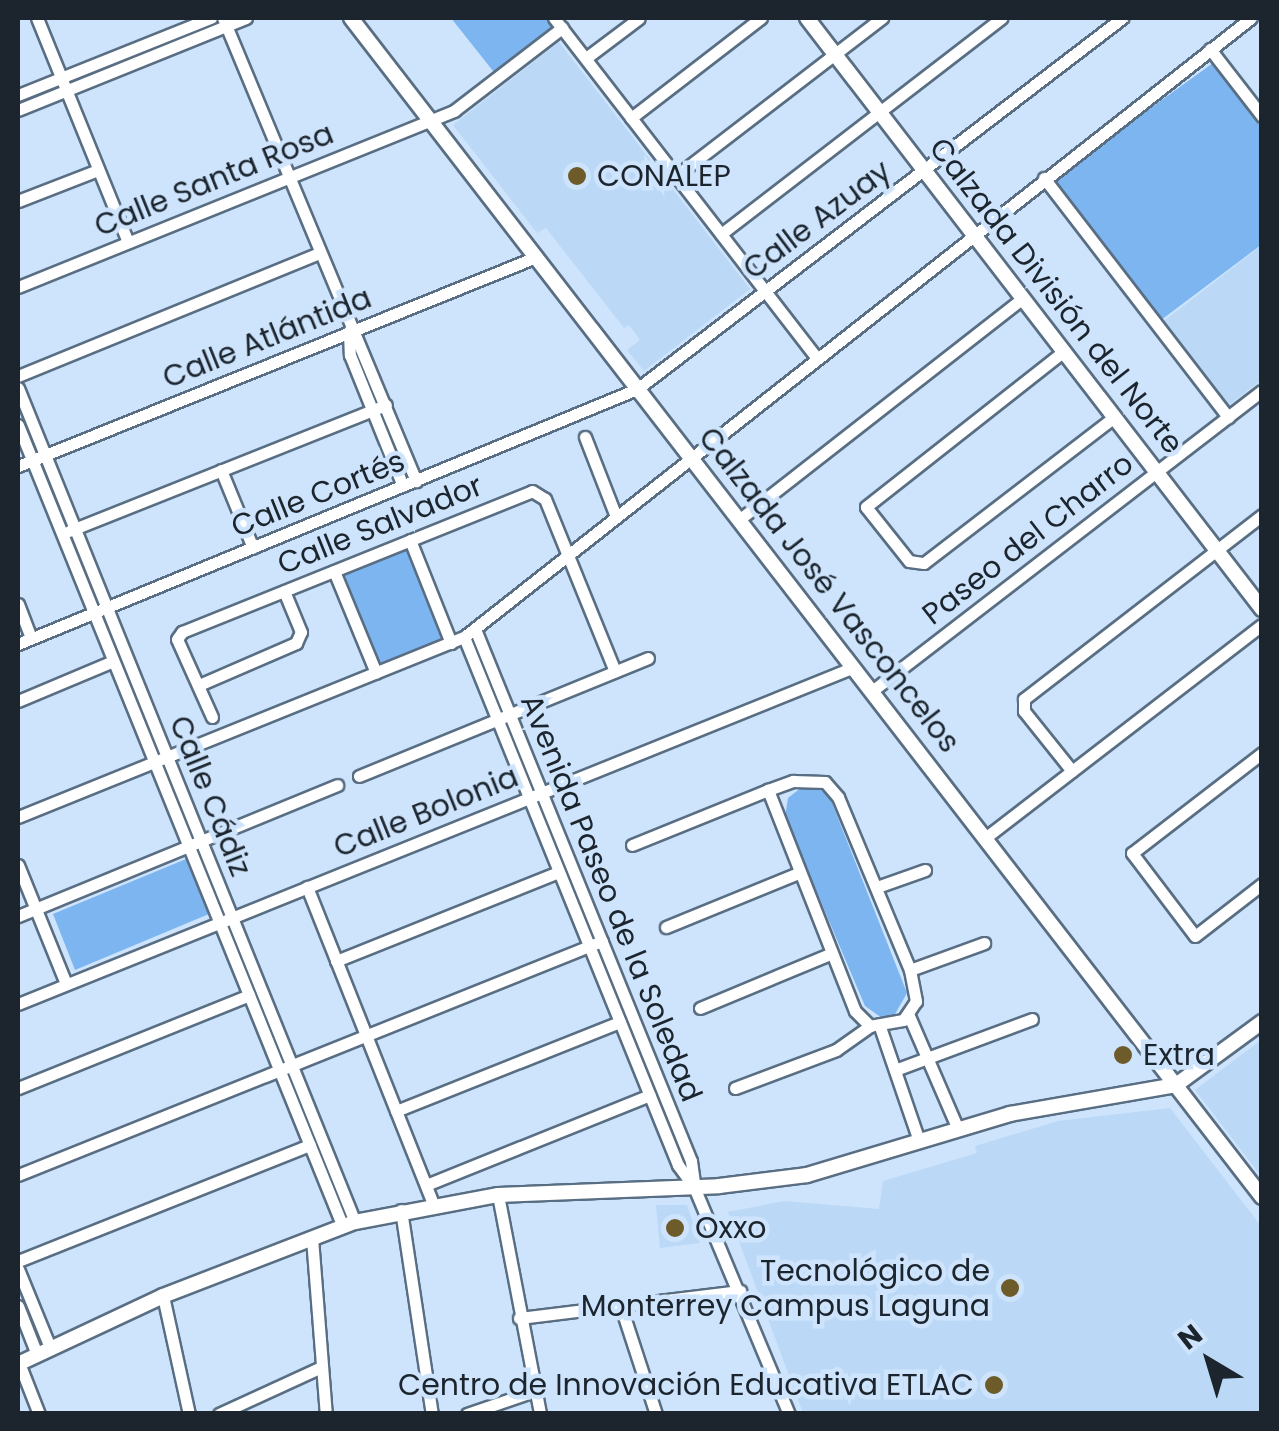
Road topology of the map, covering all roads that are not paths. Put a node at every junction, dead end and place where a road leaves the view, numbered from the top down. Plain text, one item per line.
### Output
1 (37, 18) edge
2 (210, 18) edge
3 (246, 18) edge
4 (351, 18) edge
5 (639, 18) edge
6 (761, 18) edge
7 (807, 18) edge
8 (882, 18) edge
9 (1002, 18) edge
10 (1122, 18) edge
11 (1251, 18) edge
12 (224, 22) edge
13 (558, 23) edge
14 (1210, 49) junction
15 (835, 54) junction
16 (586, 58) junction
17 (64, 84) junction
18 (18, 96) edge
19 (18, 110) edge
20 (879, 112) junction
21 (1261, 115) edge
22 (631, 118) junction
23 (430, 120) junction
24 (98, 170) junction
25 (924, 170) junction
26 (288, 176) junction
27 (676, 176) junction
28 (1044, 178) junction
29 (18, 201) edge
30 (973, 233) junction
31 (720, 234) junction
32 (128, 242) junction
33 (319, 253) junction
34 (536, 256) junction
35 (18, 287) edge
36 (764, 291) junction
37 (1023, 298) junction
38 (349, 331) junction
39 (1064, 351) junction
40 (815, 356) junction
41 (18, 376) edge
42 (18, 388) edge
43 (638, 388) junction
44 (1262, 391) edge
45 (386, 405) junction
46 (372, 410) junction
47 (1114, 417) junction
48 (1228, 417) junction
49 (18, 426) edge
50 (585, 437) dead end
51 (690, 454) junction
52 (45, 455) junction
53 (32, 460) junction
54 (18, 466) edge
55 (221, 470) junction
56 (1156, 472) junction
57 (416, 480) junction
58 (403, 486) junction
59 (616, 514) junction
60 (1262, 515) edge
61 (740, 519) junction
62 (75, 529) junction
63 (62, 534) junction
64 (410, 540) junction
65 (253, 548) junction
66 (1216, 550) junction
67 (566, 555) junction
68 (334, 570) junction
69 (284, 591) junction
70 (18, 604) edge
71 (107, 607) junction
72 (1262, 609) edge
73 (94, 612) junction
74 (1262, 625) edge
75 (469, 633) junction
76 (32, 638) junction
77 (451, 643) junction
78 (18, 644) edge
79 (648, 658) dead end
80 (113, 661) junction
81 (854, 667) junction
82 (615, 672) junction
83 (376, 673) junction
84 (199, 684) junction
85 (872, 691) junction
86 (18, 701) edge
87 (212, 717) dead end
88 (504, 717) junction
89 (1262, 753) edge
90 (168, 757) junction
91 (154, 762) junction
92 (1072, 771) junction
93 (358, 776) dead end
94 (338, 785) dead end
95 (768, 790) junction
96 (535, 796) junction
97 (18, 817) edge
98 (986, 838) junction
99 (202, 841) junction
100 (632, 845) dead end
101 (188, 846) junction
102 (18, 866) edge
103 (924, 870) dead end
104 (560, 872) junction
105 (798, 874) junction
106 (1262, 884) edge
107 (307, 887) junction
108 (877, 888) junction
109 (35, 909) junction
110 (18, 916) edge
111 (232, 917) junction
112 (219, 922) junction
113 (666, 926) dead end
114 (984, 943) dead end
115 (596, 944) junction
116 (830, 954) junction
117 (336, 960) junction
118 (910, 970) junction
119 (66, 984) junction
120 (249, 995) junction
121 (18, 1004) edge
122 (700, 1008) dead end
123 (909, 1016) junction
124 (1032, 1019) dead end
125 (620, 1022) junction
126 (1262, 1022) edge
127 (875, 1027) junction
128 (366, 1036) junction
129 (927, 1058) junction
130 (286, 1068) junction
131 (895, 1070) junction
132 (1176, 1084) junction
133 (18, 1088) edge
134 (734, 1088) dead end
135 (650, 1095) junction
136 (396, 1111) junction
137 (958, 1129) junction
138 (919, 1141) junction
139 (310, 1145) junction
140 (18, 1176) edge
141 (426, 1186) junction
142 (694, 1187) junction
143 (498, 1195) junction
144 (1262, 1197) edge
145 (433, 1204) junction
146 (401, 1210) junction
147 (349, 1224) junction
148 (312, 1238) junction
149 (18, 1261) edge
150 (18, 1269) edge
151 (740, 1291) junction
152 (163, 1296) junction
153 (620, 1304) junction
154 (18, 1306) edge
155 (519, 1318) junction
156 (42, 1349) junction
157 (18, 1363) edge
158 (321, 1367) junction
159 (534, 1391) junction
160 (38, 1414) edge
161 (188, 1414) edge
162 (219, 1414) edge
163 (326, 1414) edge
164 (432, 1414) edge
165 (467, 1414) edge
166 (540, 1414) edge
167 (656, 1414) edge
168 (788, 1414) edge

1 - 17 street
2 - 17 street
3 - 12 street
4 - 23 main road, Calzada José Vasconcelos
5 - 16 street
6 - 22 street
7 - 15 main road, Calzada División del Norte
8 - 15 street
9 - 20 street
10 - 25 street, Calle Azuay
11 - 14 street
12 - 17 street
12 - 26 street
13 - 16 street
13 - 23 street, Calle Santa Rosa
14 - 21 street
14 - 28 street
15 - 20 main road, Calzada División del Norte
15 - 27 street
16 - 22 street
17 - 18 street
17 - 19 street
17 - 24 street
20 - 25 main road, Calzada División del Norte
20 - 31 street
22 - 27 street
23 - 26 street, Calle Santa Rosa
23 - 34 main road, Calzada José Vasconcelos
24 - 29 street
24 - 32 street
25 - 30 main road, Calzada División del Norte
25 - 36 street, Calle Azuay
26 - 32 street, Calle Santa Rosa
26 - 33 street
27 - 31 street
28 - 30 street
28 - 48 street
30 - 37 main road, Calzada División del Norte
30 - 40 street
31 - 36 street
32 - 35 street, Calle Santa Rosa
33 - 38 street
33 - 41 street
34 - 38 street, Calle Atlántida
34 - 43 main road, Calzada José Vasconcelos
36 - 40 street
36 - 43 street, Calle Azuay
37 - 39 main road, Calzada División del Norte
37 - 61 street
38 - 45 street
38 - 46 street
38 - 52 street, Calle Atlántida
39 - 47 main road, Calzada División del Norte
39 - 47 street
40 - 51 street
42 - 52 street, Calle Cádiz
43 - 51 main road, Calzada José Vasconcelos
43 - 57 street, Calle Cortés
44 - 48 street, Paseo del Charro
45 - 46 street
45 - 57 street
46 - 55 street
46 - 58 street
47 - 56 main road, Calzada División del Norte
48 - 56 street, Paseo del Charro
49 - 53 street, Calle Cádiz
50 - 59 street
51 - 59 street
51 - 61 main road, Calzada José Vasconcelos
52 - 53 street, Calle Atlántida
52 - 62 street, Calle Cádiz
53 - 54 street, Calle Atlántida
53 - 63 street, Calle Cádiz
55 - 62 street
55 - 65 street
56 - 66 main road, Calzada División del Norte
56 - 85 street, Paseo del Charro
57 - 58 street, Calle Cortés
58 - 65 street, Calle Cortés
59 - 67 street
60 - 66 street
61 - 81 main road, Calzada José Vasconcelos
62 - 63 street
62 - 71 street, Calle Cádiz
63 - 73 street, Calle Cádiz
64 - 67 street, Calle Salvador
64 - 68 street, Calle Salvador
64 - 77 street
65 - 71 street, Calle Cortés
66 - 72 main road, Calzada División del Norte
66 - 92 street
67 - 75 street
67 - 82 street
68 - 69 street, Calle Salvador
68 - 83 street
69 - 84 street
69 - 84 street, Calle Salvador
70 - 76 street
71 - 73 street, Calle Cortés
71 - 90 street, Calle Cádiz
73 - 76 street, Calle Cortés
73 - 80 street, Calle Cádiz
74 - 92 street
75 - 77 street
75 - 88 street, Avenida Paseo de la Soledad
76 - 78 street, Calle Cortés
77 - 83 street
79 - 82 street
80 - 86 street
80 - 91 street, Calle Cádiz
81 - 85 main road, Calzada José Vasconcelos
81 - 96 street, Calle Bolonia
82 - 88 street
83 - 90 street
84 - 87 street
85 - 98 main road, Calzada José Vasconcelos
88 - 93 street
88 - 96 street, Avenida Paseo de la Soledad
89 - 106 street
90 - 91 street
90 - 99 street, Calle Cádiz
91 - 97 street
91 - 101 street, Calle Cádiz
92 - 98 street
94 - 99 street
95 - 100 street
95 - 105 street
95 - 108 street
96 - 104 street, Avenida Paseo de la Soledad
96 - 107 street, Calle Bolonia
96 - 115 street, Avenida Paseo de la Soledad
98 - 132 main road, Calzada José Vasconcelos
99 - 101 street
99 - 111 street, Calle Cádiz
101 - 109 street
101 - 112 street, Calle Cádiz
102 - 109 street
103 - 108 street
104 - 115 street, Avenida Paseo de la Soledad
104 - 117 street
105 - 113 street
105 - 116 street
107 - 111 street, Calle Bolonia
107 - 117 street
108 - 118 street
109 - 110 street
109 - 119 street
111 - 112 street, Calle Bolonia
111 - 130 street, Calle Cádiz
112 - 119 street, Calle Bolonia
112 - 120 street, Calle Cádiz
114 - 118 street
115 - 125 street, Avenida Paseo de la Soledad
115 - 128 street
115 - 142 street, Avenida Paseo de la Soledad
116 - 122 street
116 - 127 street
117 - 128 street
118 - 123 street
119 - 121 street, Calle Bolonia
120 - 130 street, Calle Cádiz
120 - 133 street
123 - 127 street
123 - 129 street
124 - 129 street
125 - 135 street, Avenida Paseo de la Soledad
125 - 136 street
126 - 132 main road
127 - 131 street
127 - 134 street
128 - 130 street
128 - 136 street
129 - 131 street
129 - 137 street
130 - 139 street, Calle Cádiz
130 - 140 street
130 - 147 street, Calle Cádiz
131 - 138 street
132 - 137 main road
132 - 144 main road, Calzada José Vasconcelos
135 - 141 street
135 - 142 street, Avenida Paseo de la Soledad
136 - 141 street
137 - 138 main road
138 - 142 main road
139 - 147 street, Calle Cádiz
139 - 149 street
141 - 145 street
142 - 143 main road
142 - 151 street, Avenida Paseo de la Soledad
143 - 145 main road
143 - 155 street
145 - 146 main road
146 - 147 main road
146 - 164 street
147 - 148 main road
148 - 152 main road
148 - 158 street
150 - 156 street
151 - 153 street
151 - 168 street, Avenida Paseo de la Soledad
152 - 156 main road
152 - 161 street
153 - 155 street
153 - 167 street
154 - 156 street
155 - 159 street
156 - 157 main road
157 - 160 street
158 - 162 street
158 - 163 street
159 - 165 street
159 - 166 street

